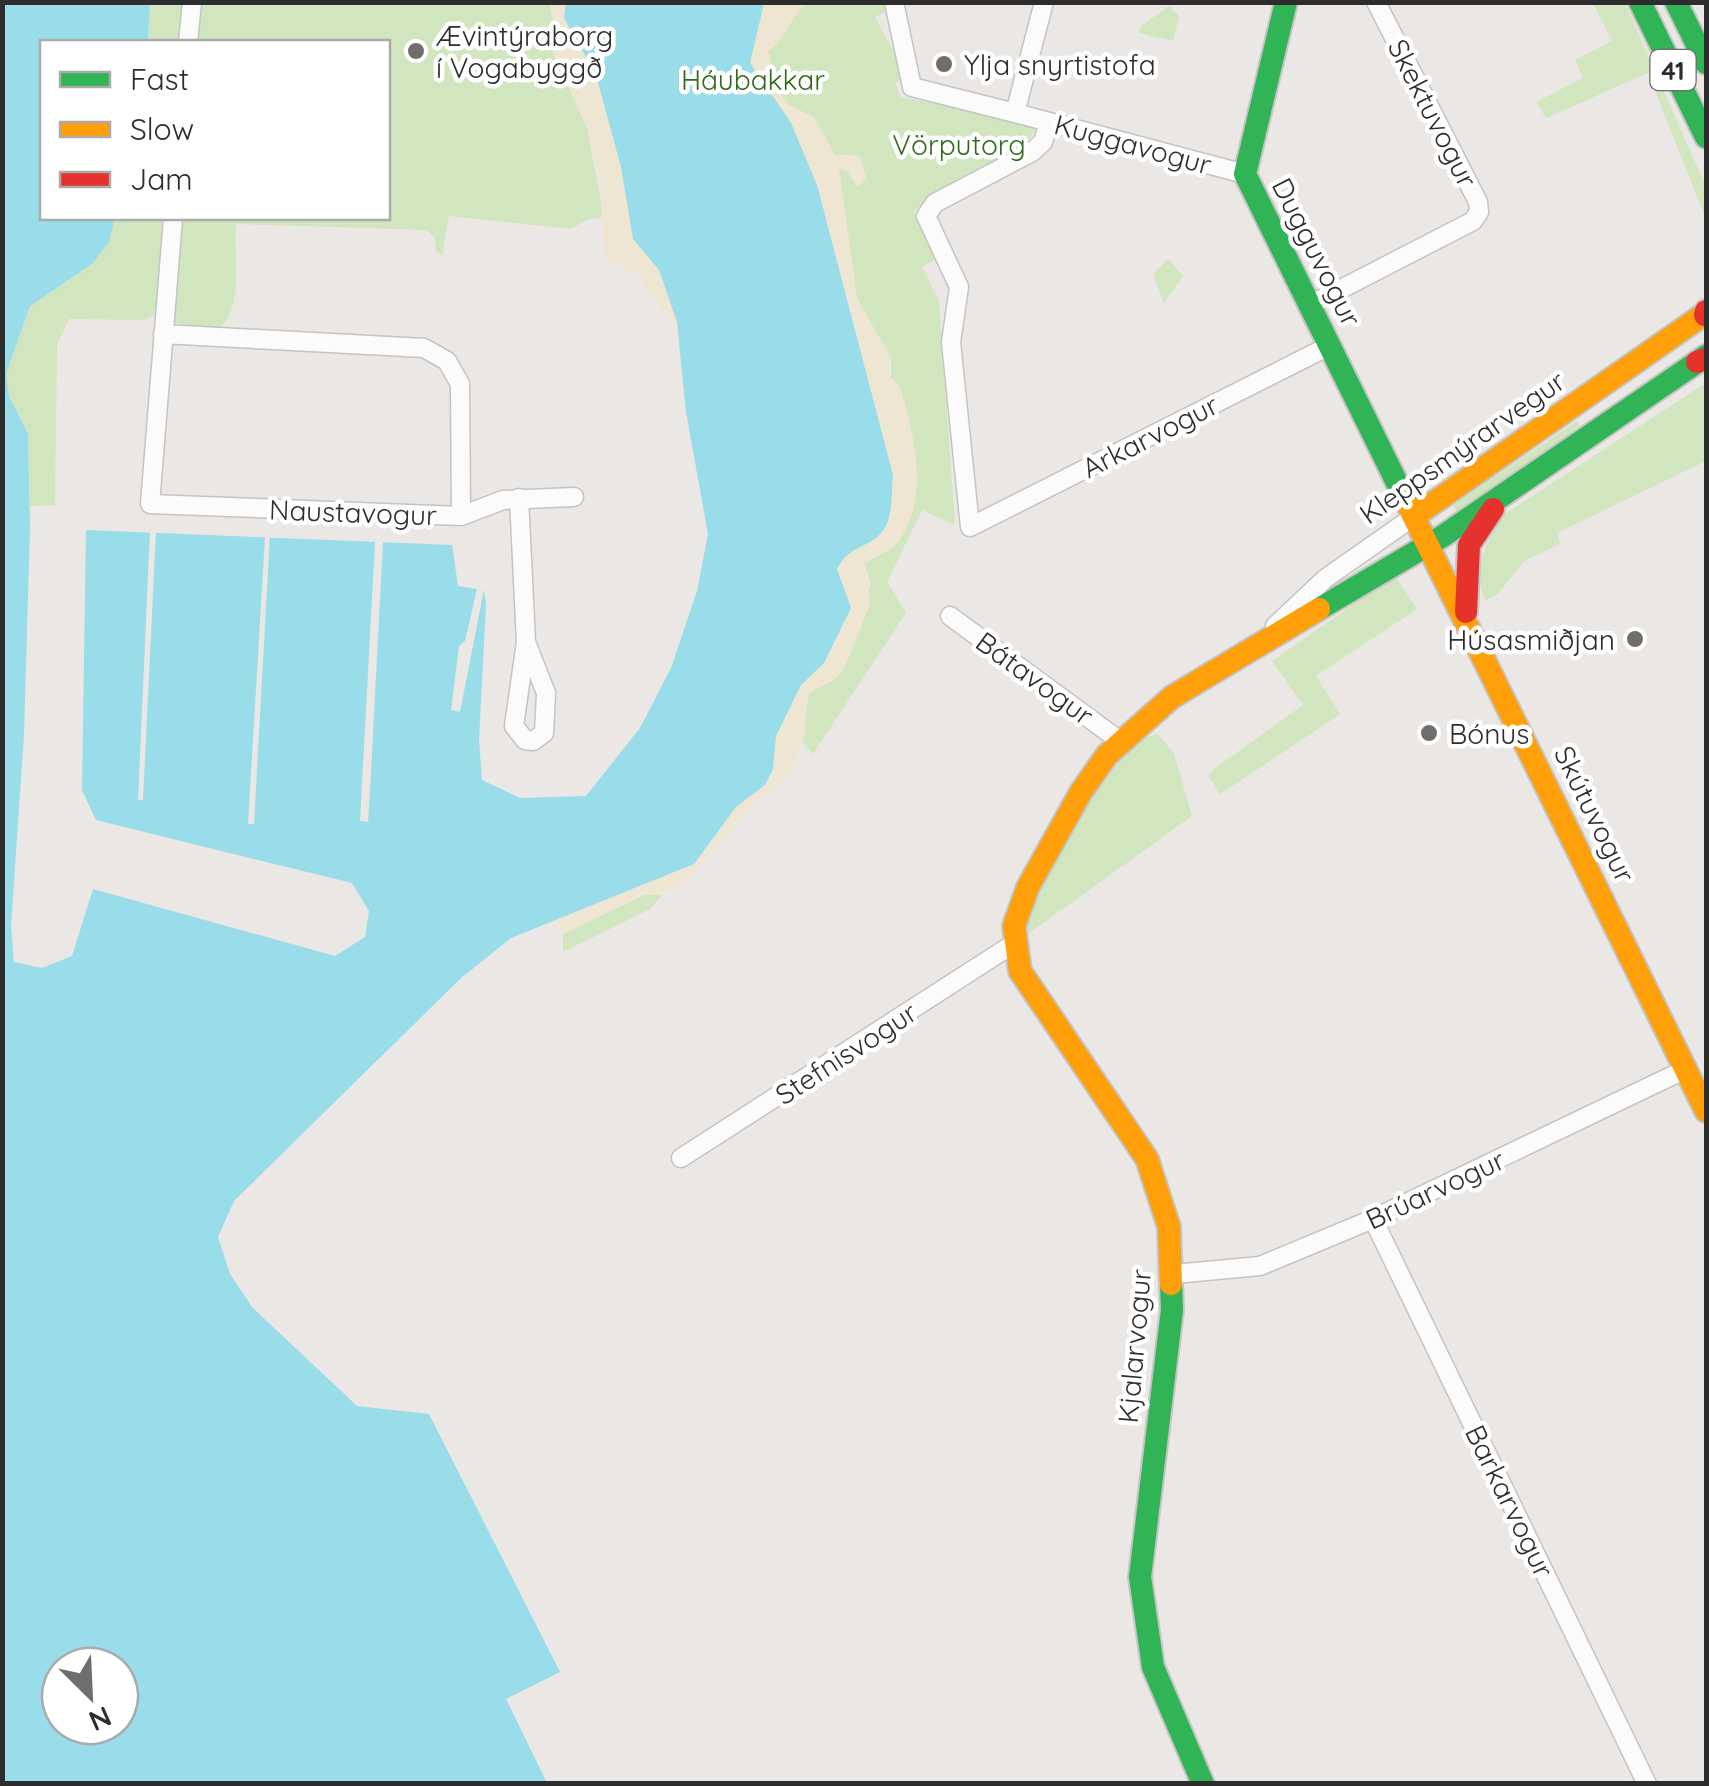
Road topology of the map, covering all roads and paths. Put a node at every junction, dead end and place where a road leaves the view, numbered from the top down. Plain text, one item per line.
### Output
1 (192, 2) edge
2 (894, 2) edge
3 (1044, 2) edge
4 (1286, 2) edge
5 (1376, 2) edge
6 (1640, 2) edge
7 (1676, 2) edge
8 (188, 40) edge
9 (1706, 63) edge
10 (1015, 112) junction
11 (1049, 122) junction
12 (1706, 137) edge
13 (1245, 174) junction
14 (173, 220) edge
15 (1310, 304) junction
16 (1706, 313) edge
17 (163, 334) junction
18 (1330, 345) junction
19 (1703, 359) edge
20 (1520, 484) junction
21 (574, 497) dead end
22 (519, 498) junction
23 (1416, 515) junction
24 (460, 516) junction
25 (1430, 544) junction
26 (950, 616) dead end
27 (1466, 617) junction
28 (1260, 639) junction
29 (526, 642) junction
30 (1120, 741) junction
31 (1010, 946) junction
32 (1686, 1069) junction
33 (1706, 1111) edge
34 (681, 1158) dead end
35 (1373, 1219) junction
36 (1174, 1274) junction
37 (1203, 1784) edge
38 (1648, 1784) edge

1 - 8 street
2 - 10 street, Kuggavogur
3 - 10 street
4 - 13 main road, Dugguvogur
5 - 15 street, Skektuvogur
6 - 12 main road, 41
7 - 9 main road, 41
10 - 11 street, Kuggavogur
11 - 13 street, Kuggavogur
11 - 18 street, Arkarvogur
13 - 15 main road, Dugguvogur
14 - 17 street, Naustavogur
15 - 18 main road, Dugguvogur
16 - 23 main road, Kleppsmýrarvegur
17 - 24 street, Naustavogur
17 - 24 street, Naustavogur
18 - 23 main road, Dugguvogur
19 - 20 main road, Kleppsmýrarvegur
20 - 25 main road, Kleppsmýrarvegur
20 - 27 main road
21 - 22 street
22 - 24 street
22 - 29 street
23 - 25 main road, Dugguvogur
23 - 28 street, Kleppsmýrarvegur
25 - 27 main road, Skútuvogur
25 - 28 main road, Kleppsmýrarvegur
26 - 30 street, Bátavogur
27 - 32 main road, Skútuvogur
28 - 30 main road, Kleppsmýrarvegur
29 - 29 street
30 - 31 main road, Kleppsmýrarvegur
31 - 34 street, Stefnisvogur
31 - 36 main road, Kjalarvogur
32 - 33 main road, Skútuvogur
32 - 35 street, Brúarvogur
35 - 36 street, Brúarvogur
35 - 38 street, Barkarvogur
36 - 37 main road, Kjalarvogur

